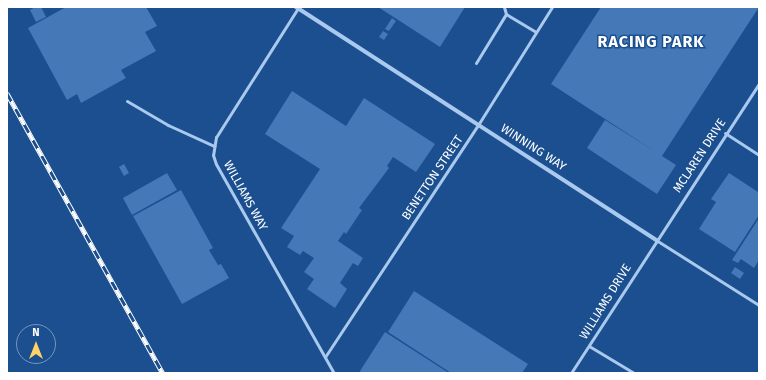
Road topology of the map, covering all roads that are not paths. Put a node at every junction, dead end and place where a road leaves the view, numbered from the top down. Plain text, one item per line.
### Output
1 (504, 7) edge
2 (552, 7) edge
3 (297, 8) edge
4 (506, 14) junction
5 (536, 32) junction
6 (476, 63) dead end
7 (759, 83) edge
8 (126, 101) dead end
9 (478, 125) junction
10 (725, 133) junction
11 (214, 146) junction
12 (759, 155) edge
13 (656, 240) junction
14 (759, 305) edge
15 (588, 346) junction
16 (325, 357) junction
17 (333, 373) edge
18 (571, 373) edge
19 (634, 373) edge

1 - 4 lane
2 - 5 lane, BENETTON STREET
3 - 9 street, WINNING WAY
3 - 11 lane
4 - 5 lane
4 - 6 lane
5 - 9 lane, BENETTON STREET
7 - 10 lane, MCLAREN DRIVE
8 - 11 lane
9 - 13 street, WINNING WAY
9 - 16 lane, BENETTON STREET
10 - 12 lane
10 - 13 lane, MCLAREN DRIVE
11 - 16 lane, WILLIAMS WAY
13 - 14 lane, WINNING WAY
13 - 15 lane, WILLIAMS DRIVE
15 - 18 lane, WILLIAMS DRIVE
15 - 19 lane
16 - 17 lane, WILLIAMS WAY

